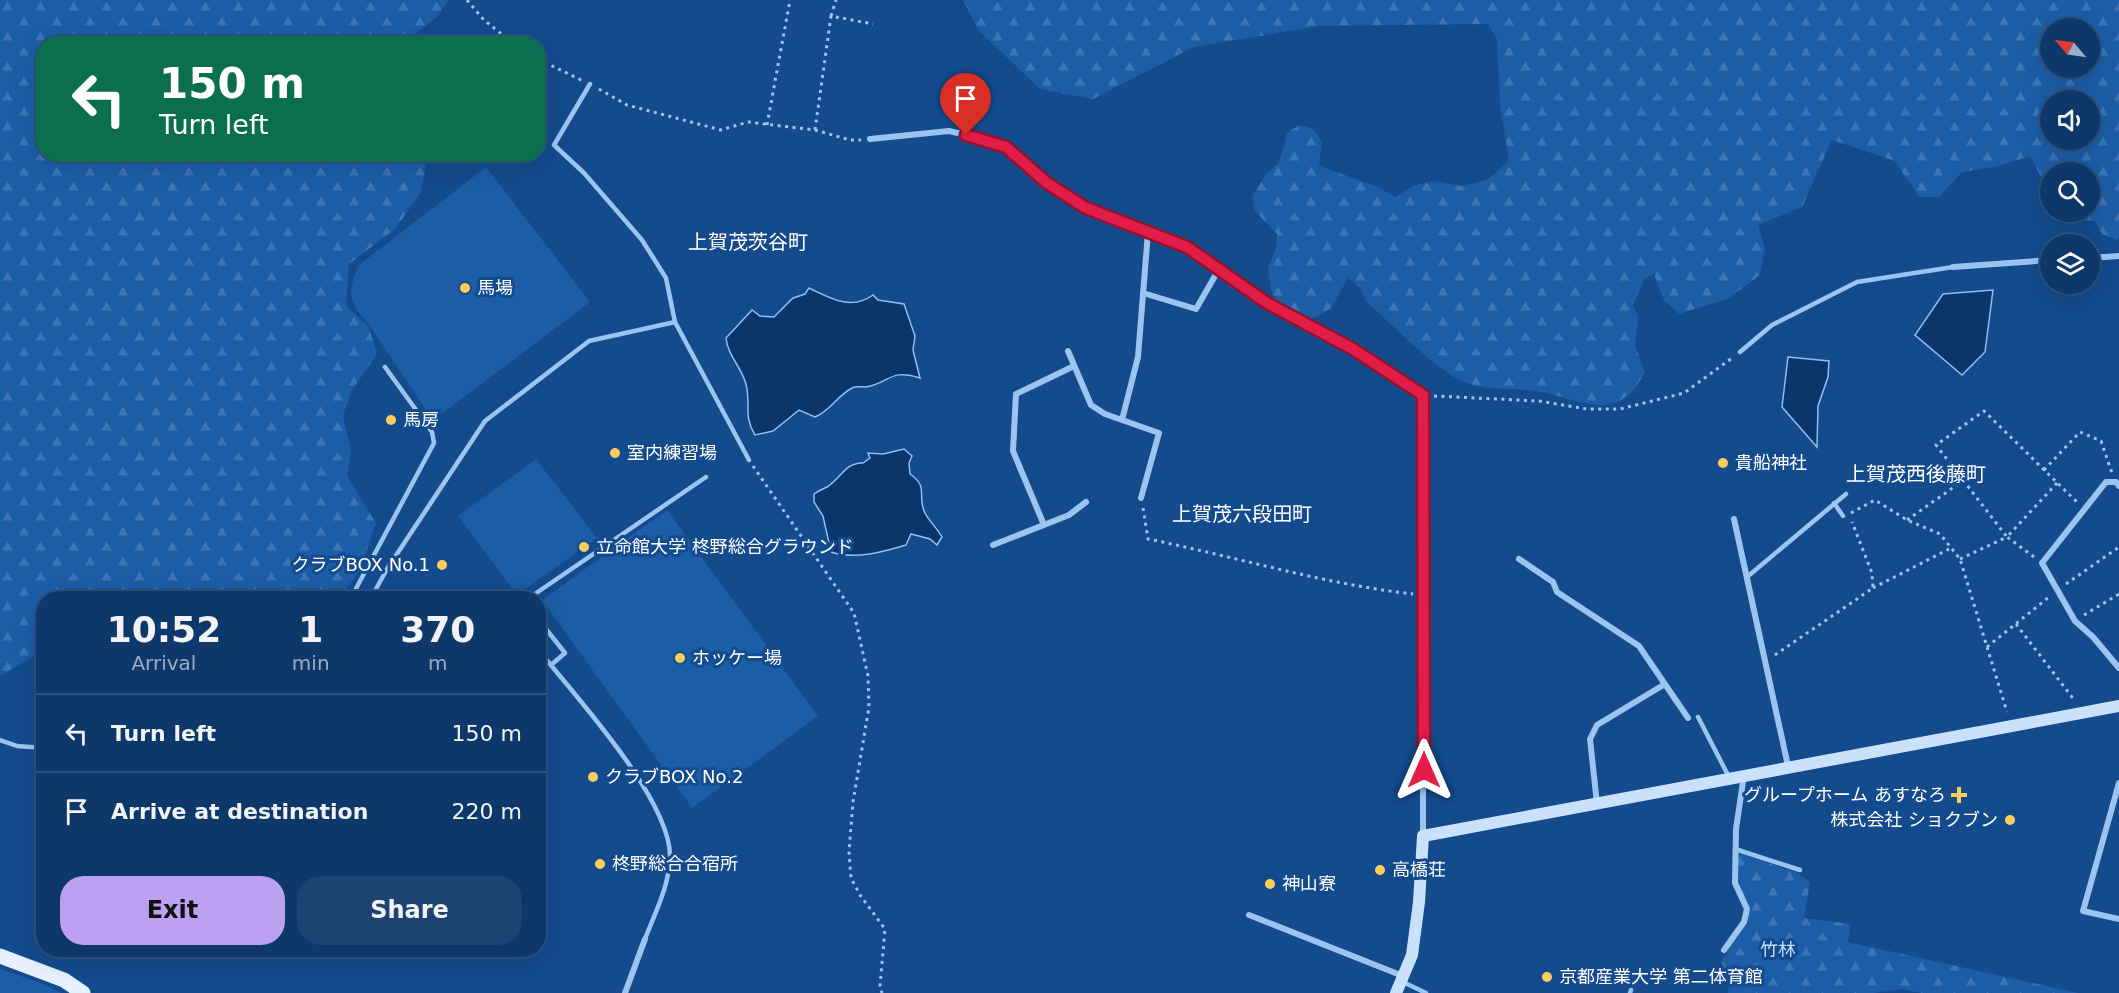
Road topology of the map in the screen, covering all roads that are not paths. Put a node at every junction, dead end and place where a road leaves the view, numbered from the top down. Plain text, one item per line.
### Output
1 (590, 84) road end
2 (870, 139) road end
3 (1148, 232) junction
4 (2119, 256) edge
5 (2100, 257) edge
6 (2040, 261) edge
7 (1953, 267) joint
8 (1219, 269) junction
9 (1143, 293) junction
10 (675, 322) junction
11 (1068, 351) dead end
12 (1740, 352) road end
13 (1074, 366) junction
14 (385, 367) dead end
15 (1122, 420) junction
16 (749, 460) road end
17 (706, 477) dead end
18 (2117, 484) edge
19 (1846, 494) dead end
20 (1141, 498) road end
21 (1086, 502) dead end
22 (1834, 503) junction
23 (1843, 516) dead end
24 (1734, 519) dead end
25 (1044, 525) junction
26 (993, 545) dead end
27 (1519, 559) dead end
28 (1747, 577) junction
29 (355, 591) edge
30 (375, 591) edge
31 (539, 591) edge
32 (546, 630) edge
33 (546, 661) edge
34 (551, 665) junction
35 (2119, 669) edge
36 (1665, 684) junction
37 (2119, 706) edge
38 (1698, 717) dead end
39 (1688, 718) dead end
40 (0, 741) edge
41 (36, 747) edge
42 (1788, 766) junction
43 (1744, 774) junction
44 (1729, 777) junction
45 (2119, 783) edge
46 (1597, 804) junction
47 (1423, 837) junction
48 (1735, 849) junction
49 (1800, 870) dead end
50 (1248, 915) dead end
51 (2119, 919) edge
52 (645, 939) joint
53 (1724, 950) dead end
54 (0, 956) edge
55 (1400, 983) edge
56 (83, 993) edge
57 (625, 993) edge
58 (1426, 993) edge

1 - 10 lane
2 - 3 street
3 - 8 street
3 - 9 street
4 - 5 street
6 - 7 street
7 - 12 lane
8 - 9 street
8 - 47 street
9 - 15 street
10 - 16 lane
10 - 30 lane
11 - 13 street
13 - 15 street
13 - 25 street
14 - 29 lane
15 - 20 street
17 - 31 lane
18 - 35 street
19 - 22 lane
21 - 25 street
22 - 23 lane
22 - 28 lane
24 - 28 street
25 - 26 street
27 - 36 street
28 - 42 street
32 - 34 lane
33 - 34 lane
34 - 52 lane
36 - 39 street
36 - 46 street
37 - 42 street
38 - 44 lane
40 - 41 lane
42 - 43 street
43 - 44 street
43 - 48 street
44 - 46 street
45 - 51 street
46 - 47 street
47 - 55 street
48 - 49 lane
48 - 53 street
50 - 55 street
52 - 57 street
54 - 56 main road
55 - 58 lane

